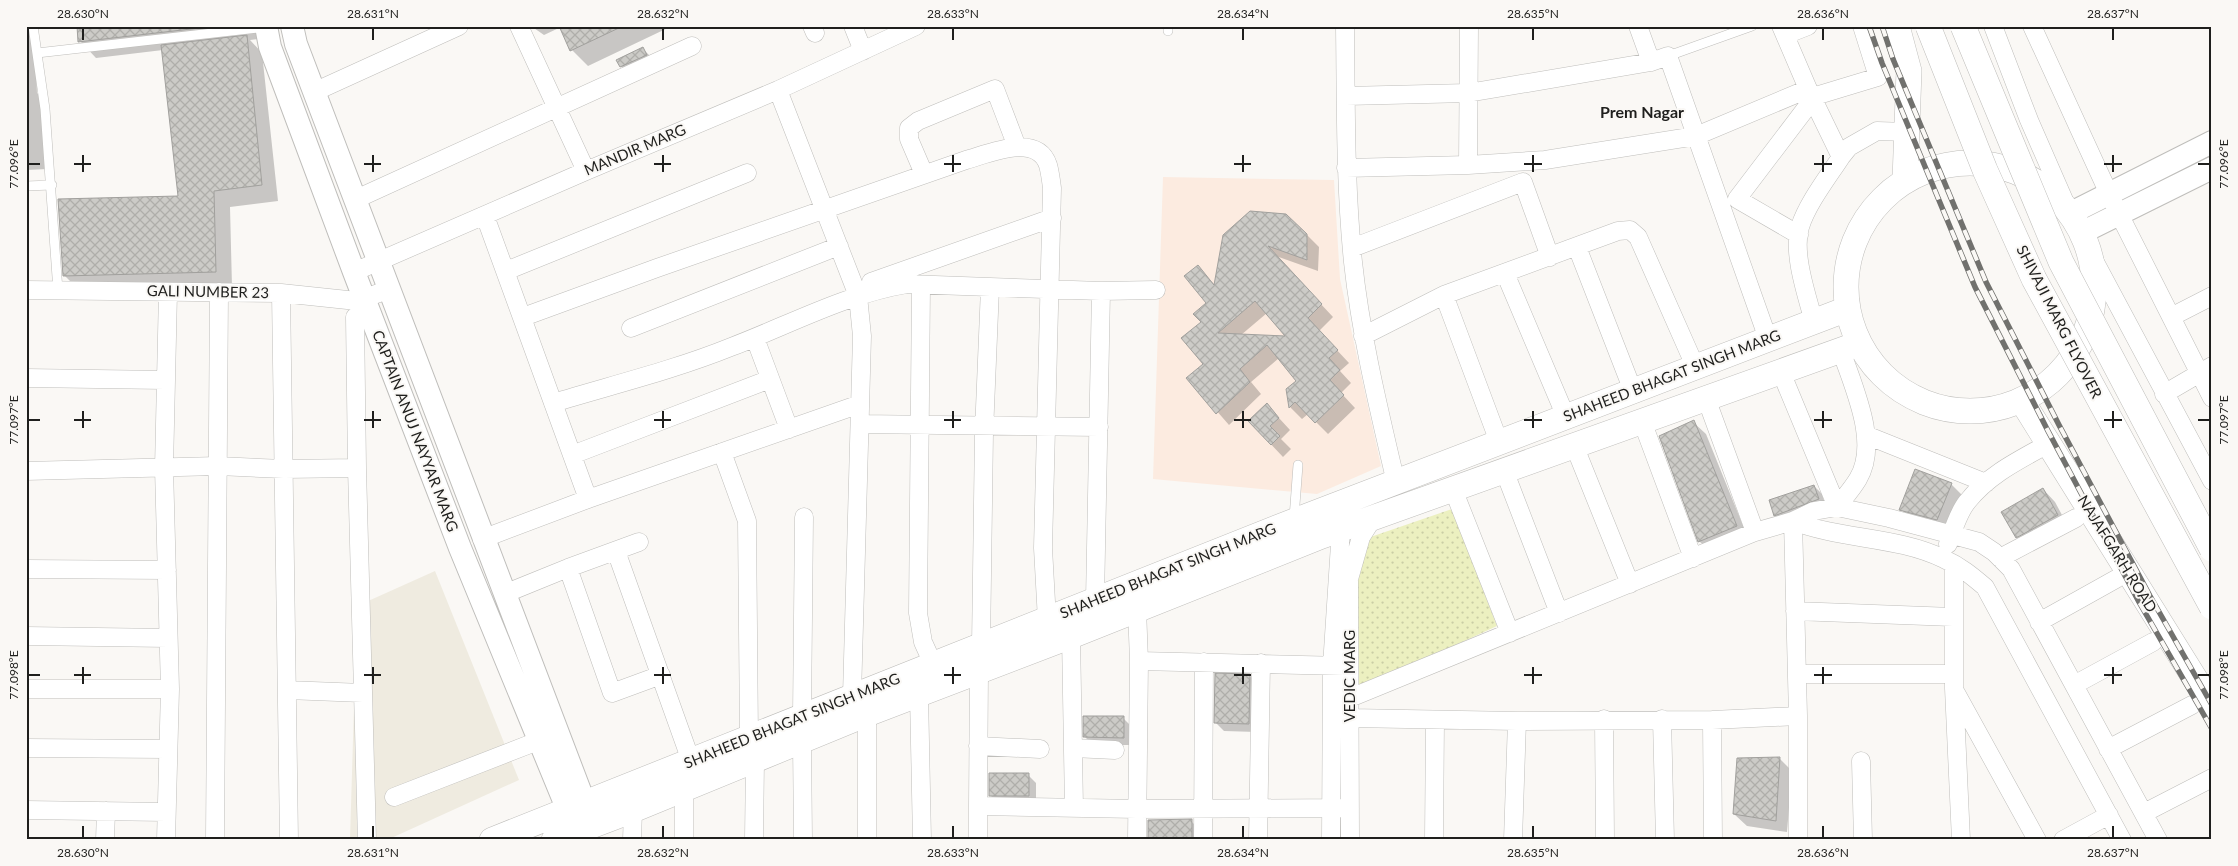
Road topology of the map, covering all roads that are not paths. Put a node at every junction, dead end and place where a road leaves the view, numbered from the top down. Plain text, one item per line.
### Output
1 (33, 26) edge
2 (266, 26) edge
3 (292, 26) edge
4 (459, 26) edge
5 (519, 26) edge
6 (853, 26) edge
7 (916, 26) edge
8 (1345, 26) edge
9 (1469, 26) edge
10 (1638, 26) edge
11 (1752, 26) edge
12 (1808, 26) edge
13 (1862, 26) edge
14 (1897, 26) edge
15 (1928, 26) edge
16 (1963, 26) edge
17 (1993, 26) edge
18 (2032, 26) edge
19 (1783, 31) edge
20 (692, 46) dead end
21 (863, 51) junction
22 (36, 53) junction
23 (1668, 56) junction
24 (1651, 62) junction
25 (778, 90) junction
26 (314, 92) junction
27 (1468, 93) junction
28 (1811, 95) junction
29 (1346, 96) junction
30 (557, 108) junction
31 (1907, 132) junction
32 (1696, 136) junction
33 (2212, 142) edge
34 (1016, 146) junction
35 (1841, 156) junction
36 (1468, 165) junction
37 (1346, 168) junction
38 (2212, 168) edge
39 (586, 171) junction
40 (747, 173) dead end
41 (924, 174) junction
42 (1906, 180) junction
43 (52, 185) junction
44 (26, 186) edge
45 (2109, 194) junction
46 (354, 200) junction
47 (824, 209) junction
48 (2119, 214) junction
49 (485, 216) junction
50 (1052, 218) junction
51 (2077, 225) junction
52 (1799, 235) junction
53 (839, 246) junction
54 (1576, 247) junction
55 (1352, 248) junction
56 (1550, 257) junction
57 (377, 263) junction
58 (506, 271) junction
59 (354, 272) junction
60 (1505, 273) junction
61 (921, 285) junction
62 (990, 288) junction
63 (1050, 289) junction
64 (26, 290) edge
65 (388, 290) junction
66 (1156, 290) dead end
67 (58, 291) junction
68 (1101, 291) junction
69 (168, 292) junction
70 (219, 292) junction
71 (281, 293) junction
72 (1444, 295) junction
73 (858, 296) junction
74 (2212, 296) edge
75 (360, 308) junction
76 (1847, 309) junction
77 (524, 317) junction
78 (2171, 317) junction
79 (1814, 322) junction
80 (631, 328) dead end
81 (1363, 336) junction
82 (755, 338) junction
83 (1768, 340) junction
84 (1850, 347) junction
85 (1695, 366) junction
86 (2205, 369) edge
87 (1781, 372) junction
88 (26, 378) edge
89 (770, 379) junction
90 (165, 380) junction
91 (1633, 391) junction
92 (2164, 394) junction
93 (1706, 398) junction
94 (2212, 398) edge
95 (2022, 401) junction
96 (553, 403) junction
97 (860, 404) junction
98 (1566, 417) junction
99 (1642, 421) junction
100 (860, 424) junction
101 (919, 426) junction
102 (984, 427) junction
103 (1046, 427) junction
104 (1099, 427) junction
105 (789, 429) junction
106 (1866, 435) junction
107 (1498, 442) junction
108 (2048, 444) junction
109 (1574, 445) junction
110 (722, 452) junction
111 (572, 455) junction
112 (1298, 465) dead end
113 (218, 466) junction
114 (164, 468) junction
115 (357, 468) junction
116 (284, 469) junction
117 (1504, 470) junction
118 (26, 471) edge
119 (2212, 481) edge
120 (1396, 483) junction
121 (1986, 483) junction
122 (1453, 489) junction
123 (588, 499) junction
124 (1837, 507) junction
125 (804, 517) dead end
126 (1373, 518) junction
127 (2076, 518) dead end
128 (1294, 521) junction
129 (1793, 521) junction
130 (1341, 529) junction
131 (1755, 532) junction
132 (1952, 534) junction
133 (482, 539) junction
134 (640, 542) dead end
135 (2212, 548) edge
136 (616, 551) junction
137 (1693, 558) junction
138 (2000, 558) junction
139 (1949, 561) junction
140 (568, 568) junction
141 (26, 569) edge
142 (167, 570) junction
143 (2116, 579) dead end
144 (1630, 584) junction
145 (504, 594) junction
146 (1095, 600) junction
147 (2212, 607) edge
148 (1137, 609) junction
149 (1795, 612) junction
150 (1560, 613) junction
151 (1953, 617) junction
152 (1047, 620) junction
153 (2039, 622) junction
154 (1510, 633) junction
155 (26, 636) edge
156 (1071, 636) junction
157 (168, 638) junction
158 (2153, 642) dead end
159 (981, 646) junction
160 (1139, 661) junction
161 (1204, 662) junction
162 (1261, 663) junction
163 (933, 664) junction
164 (1341, 666) junction
165 (978, 671) junction
166 (1797, 674) junction
167 (661, 675) junction
168 (1954, 681) junction
169 (2074, 685) junction
170 (26, 689) edge
171 (170, 689) junction
172 (286, 690) junction
173 (363, 693) junction
174 (919, 694) junction
175 (1350, 698) junction
176 (1332, 702) junction
177 (859, 705) junction
178 (2202, 706) edge
179 (1798, 716) junction
180 (1350, 718) junction
181 (1604, 719) junction
182 (1435, 720) junction
183 (1662, 720) junction
184 (1712, 720) junction
185 (1516, 721) junction
186 (802, 728) junction
187 (538, 741) junction
188 (978, 746) junction
189 (26, 748) edge
190 (1073, 748) junction
191 (167, 749) junction
192 (752, 749) junction
193 (1040, 749) dead end
194 (2108, 749) junction
195 (1115, 750) dead end
196 (691, 761) junction
197 (1861, 761) dead end
198 (2212, 778) edge
199 (684, 790) junction
200 (394, 797) dead end
201 (978, 806) junction
202 (1074, 808) junction
203 (1203, 808) junction
204 (1257, 808) junction
205 (1331, 808) junction
206 (1350, 808) junction
207 (1137, 809) junction
208 (26, 810) edge
209 (632, 810) junction
210 (106, 811) junction
211 (166, 812) junction
212 (2144, 813) junction
213 (2109, 815) junction
214 (580, 822) edge
215 (105, 840) edge
216 (166, 840) edge
217 (215, 840) edge
218 (289, 840) edge
219 (366, 840) edge
220 (492, 840) edge
221 (554, 840) edge
222 (632, 840) edge
223 (684, 840) edge
224 (754, 840) edge
225 (803, 840) edge
226 (867, 840) edge
227 (922, 840) edge
228 (978, 840) edge
229 (1137, 840) edge
230 (1203, 840) edge
231 (1258, 840) edge
232 (1331, 840) edge
233 (1350, 840) edge
234 (1434, 840) edge
235 (1513, 840) edge
236 (1604, 840) edge
237 (1664, 840) edge
238 (1713, 840) edge
239 (1798, 840) edge
240 (1864, 840) edge
241 (1961, 840) edge
242 (2037, 840) edge
243 (2063, 840) edge
244 (2122, 840) edge
245 (2158, 840) edge

1 - 22 lane
2 - 22 lane
2 - 59 street, CAPTAIN ANUJ NAYYAR MARG
3 - 26 street, CAPTAIN ANUJ NAYYAR MARG
4 - 26 street
5 - 30 street
6 - 21 street
7 - 21 street, MANDIR MARG
8 - 29 street
9 - 27 street
10 - 24 street
11 - 23 lane
12 - 19 street
13 - 28 street
14 - 31 main road
15 - 147 main road, SHIVAJI MARG FLYOVER, bridge
16 - 135 main road, SHIVAJI MARG FLYOVER, bridge
17 - 51 street
18 - 45 street
19 - 28 street
20 - 30 street
21 - 25 street, MANDIR MARG
22 - 43 lane
23 - 24 street
23 - 32 street
24 - 27 street
25 - 39 street, MANDIR MARG
25 - 47 street
26 - 46 street, CAPTAIN ANUJ NAYYAR MARG
27 - 29 street
27 - 36 street
28 - 32 street
28 - 35 street
28 - 52 street
29 - 37 street
30 - 39 street
30 - 46 street
31 - 35 street
31 - 42 main road
32 - 36 street
32 - 83 street
33 - 45 street
34 - 41 street
34 - 41 street
34 - 50 street
35 - 52 street
36 - 37 street
37 - 55 street
38 - 48 street
39 - 49 street, MANDIR MARG
40 - 58 street
41 - 47 street
42 - 51 main road
42 - 76 main road
43 - 44 lane
43 - 67 lane
45 - 48 street
45 - 51 street
46 - 57 street, CAPTAIN ANUJ NAYYAR MARG
47 - 53 street
47 - 77 street
48 - 51 street
48 - 78 street
49 - 57 street, MANDIR MARG
49 - 58 street
50 - 63 street
50 - 73 street
51 - 92 street
51 - 95 main road
52 - 79 street
53 - 73 street
53 - 80 street
54 - 56 street
54 - 85 street
54 - 91 street
55 - 56 street
55 - 81 street
56 - 60 street
57 - 59 street, MANDIR MARG
57 - 65 street, CAPTAIN ANUJ NAYYAR MARG
58 - 77 street
59 - 75 street, CAPTAIN ANUJ NAYYAR MARG
60 - 72 street
60 - 98 street
61 - 62 street
61 - 73 street
61 - 101 street
62 - 63 street
62 - 102 street
63 - 68 street
63 - 103 street
64 - 67 street, GALI NUMBER 23
65 - 75 street, GALI NUMBER 23
65 - 133 street, CAPTAIN ANUJ NAYYAR MARG
66 - 68 street
67 - 69 street, GALI NUMBER 23
68 - 104 street
69 - 70 street, GALI NUMBER 23
69 - 90 street
70 - 71 street, GALI NUMBER 23
70 - 113 street
71 - 75 street, GALI NUMBER 23
71 - 116 street
72 - 81 street
72 - 107 street
73 - 82 street
73 - 97 street
74 - 78 street
75 - 115 street
75 - 187 street, CAPTAIN ANUJ NAYYAR MARG
76 - 79 main road, SHAHEED BHAGAT SINGH MARG
76 - 84 main road
77 - 96 street
78 - 86 street
79 - 83 main road, SHAHEED BHAGAT SINGH MARG
81 - 120 street
82 - 89 street
82 - 96 street
83 - 85 main road, SHAHEED BHAGAT SINGH MARG
84 - 87 main road, SHAHEED BHAGAT SINGH MARG
84 - 95 main road
84 - 106 street
85 - 91 main road, SHAHEED BHAGAT SINGH MARG
86 - 92 street
86 - 94 street
87 - 93 main road, SHAHEED BHAGAT SINGH MARG
87 - 124 street
88 - 90 street
89 - 105 street
89 - 111 street
90 - 114 street
91 - 98 main road, SHAHEED BHAGAT SINGH MARG
92 - 119 street
93 - 99 main road, SHAHEED BHAGAT SINGH MARG
93 - 131 street
95 - 108 main road, NAJAFGARH ROAD
96 - 111 street
97 - 100 street
97 - 105 street
98 - 107 main road, SHAHEED BHAGAT SINGH MARG
99 - 109 main road, SHAHEED BHAGAT SINGH MARG
99 - 137 street
100 - 101 street
100 - 177 street
101 - 102 street
101 - 163 street
102 - 103 street
102 - 159 street
103 - 104 street
103 - 152 street
104 - 146 street
105 - 110 street
106 - 121 street
106 - 124 street
107 - 120 main road, SHAHEED BHAGAT SINGH MARG
108 - 121 street
108 - 178 main road, NAJAFGARH ROAD
109 - 117 main road, SHAHEED BHAGAT SINGH MARG
109 - 144 street
110 - 123 street
110 - 192 street
111 - 123 street
112 - 128 lane
113 - 114 street
113 - 116 street
113 - 217 street
114 - 118 street
114 - 142 street
115 - 116 street
115 - 173 street
116 - 172 street
117 - 122 main road, SHAHEED BHAGAT SINGH MARG
117 - 150 street
120 - 128 main road, SHAHEED BHAGAT SINGH MARG
121 - 132 street
122 - 126 main road, SHAHEED BHAGAT SINGH MARG
122 - 154 street
123 - 133 street
124 - 129 street
124 - 132 street
125 - 186 street
126 - 130 main road, SHAHEED BHAGAT SINGH MARG
126 - 164 street, VEDIC MARG
127 - 138 street
128 - 146 main road, SHAHEED BHAGAT SINGH MARG
129 - 131 street
129 - 139 street
129 - 149 street
130 - 148 main road, SHAHEED BHAGAT SINGH MARG
130 - 164 street, VEDIC MARG
131 - 137 street
132 - 138 street
132 - 139 street
133 - 145 street, CAPTAIN ANUJ NAYYAR MARG
134 - 136 street
136 - 140 street
136 - 167 street
137 - 144 street
138 - 153 street
139 - 151 street
139 - 213 street
140 - 145 street
140 - 167 street
141 - 142 street
142 - 157 street
143 - 153 street
144 - 150 street
145 - 214 street, CAPTAIN ANUJ NAYYAR MARG
146 - 152 main road, SHAHEED BHAGAT SINGH MARG
148 - 156 main road, SHAHEED BHAGAT SINGH MARG
148 - 160 street
149 - 151 street
149 - 166 street
150 - 154 street
151 - 168 street
152 - 159 main road, SHAHEED BHAGAT SINGH MARG
153 - 169 street
154 - 175 street
155 - 157 street
156 - 165 main road, SHAHEED BHAGAT SINGH MARG
156 - 190 street
157 - 171 street
158 - 169 street
159 - 163 main road, SHAHEED BHAGAT SINGH MARG
160 - 161 street
160 - 207 street
161 - 162 street
161 - 203 street
162 - 164 street
162 - 204 street
163 - 177 main road, SHAHEED BHAGAT SINGH MARG
164 - 175 street, VEDIC MARG
164 - 176 street, VEDIC MARG
165 - 174 main road, SHAHEED BHAGAT SINGH MARG
165 - 188 street
166 - 168 street
166 - 179 street
167 - 196 street
168 - 241 street
168 - 242 street
169 - 194 street
170 - 171 street
171 - 191 street
172 - 173 street
172 - 218 street
173 - 219 street
174 - 177 main road, SHAHEED BHAGAT SINGH MARG
174 - 227 street
175 - 176 street
175 - 180 street, VEDIC MARG
176 - 205 street, VEDIC MARG
177 - 186 main road, SHAHEED BHAGAT SINGH MARG
177 - 226 street
178 - 194 street
179 - 184 street
179 - 239 street
180 - 182 street
180 - 206 street, VEDIC MARG
181 - 183 street
181 - 185 street
181 - 236 street
182 - 185 street
182 - 234 street
183 - 184 street
183 - 237 street
184 - 238 street
185 - 235 street
186 - 192 main road, SHAHEED BHAGAT SINGH MARG
186 - 225 street
187 - 200 street
187 - 214 street, CAPTAIN ANUJ NAYYAR MARG
188 - 193 street
188 - 201 street
189 - 191 street
190 - 195 street
190 - 202 street
191 - 211 street
192 - 196 main road, SHAHEED BHAGAT SINGH MARG
192 - 199 main road, SHAHEED BHAGAT SINGH MARG
192 - 224 street
194 - 212 street
196 - 214 main road, SHAHEED BHAGAT SINGH MARG
197 - 240 street
198 - 212 street
199 - 209 main road, SHAHEED BHAGAT SINGH MARG
199 - 223 street
201 - 202 street
201 - 228 street
202 - 207 street
203 - 204 street
203 - 207 street
203 - 230 street
204 - 205 street
204 - 231 street
205 - 206 street
205 - 232 street, VEDIC MARG
206 - 233 street, VEDIC MARG
207 - 229 street
208 - 210 street
209 - 214 main road, SHAHEED BHAGAT SINGH MARG
209 - 222 street
210 - 211 street
210 - 215 street
211 - 216 street
212 - 245 street
213 - 243 street
213 - 244 street
214 - 220 main road, SHAHEED BHAGAT SINGH MARG
214 - 221 main road, SHAHEED BHAGAT SINGH MARG

